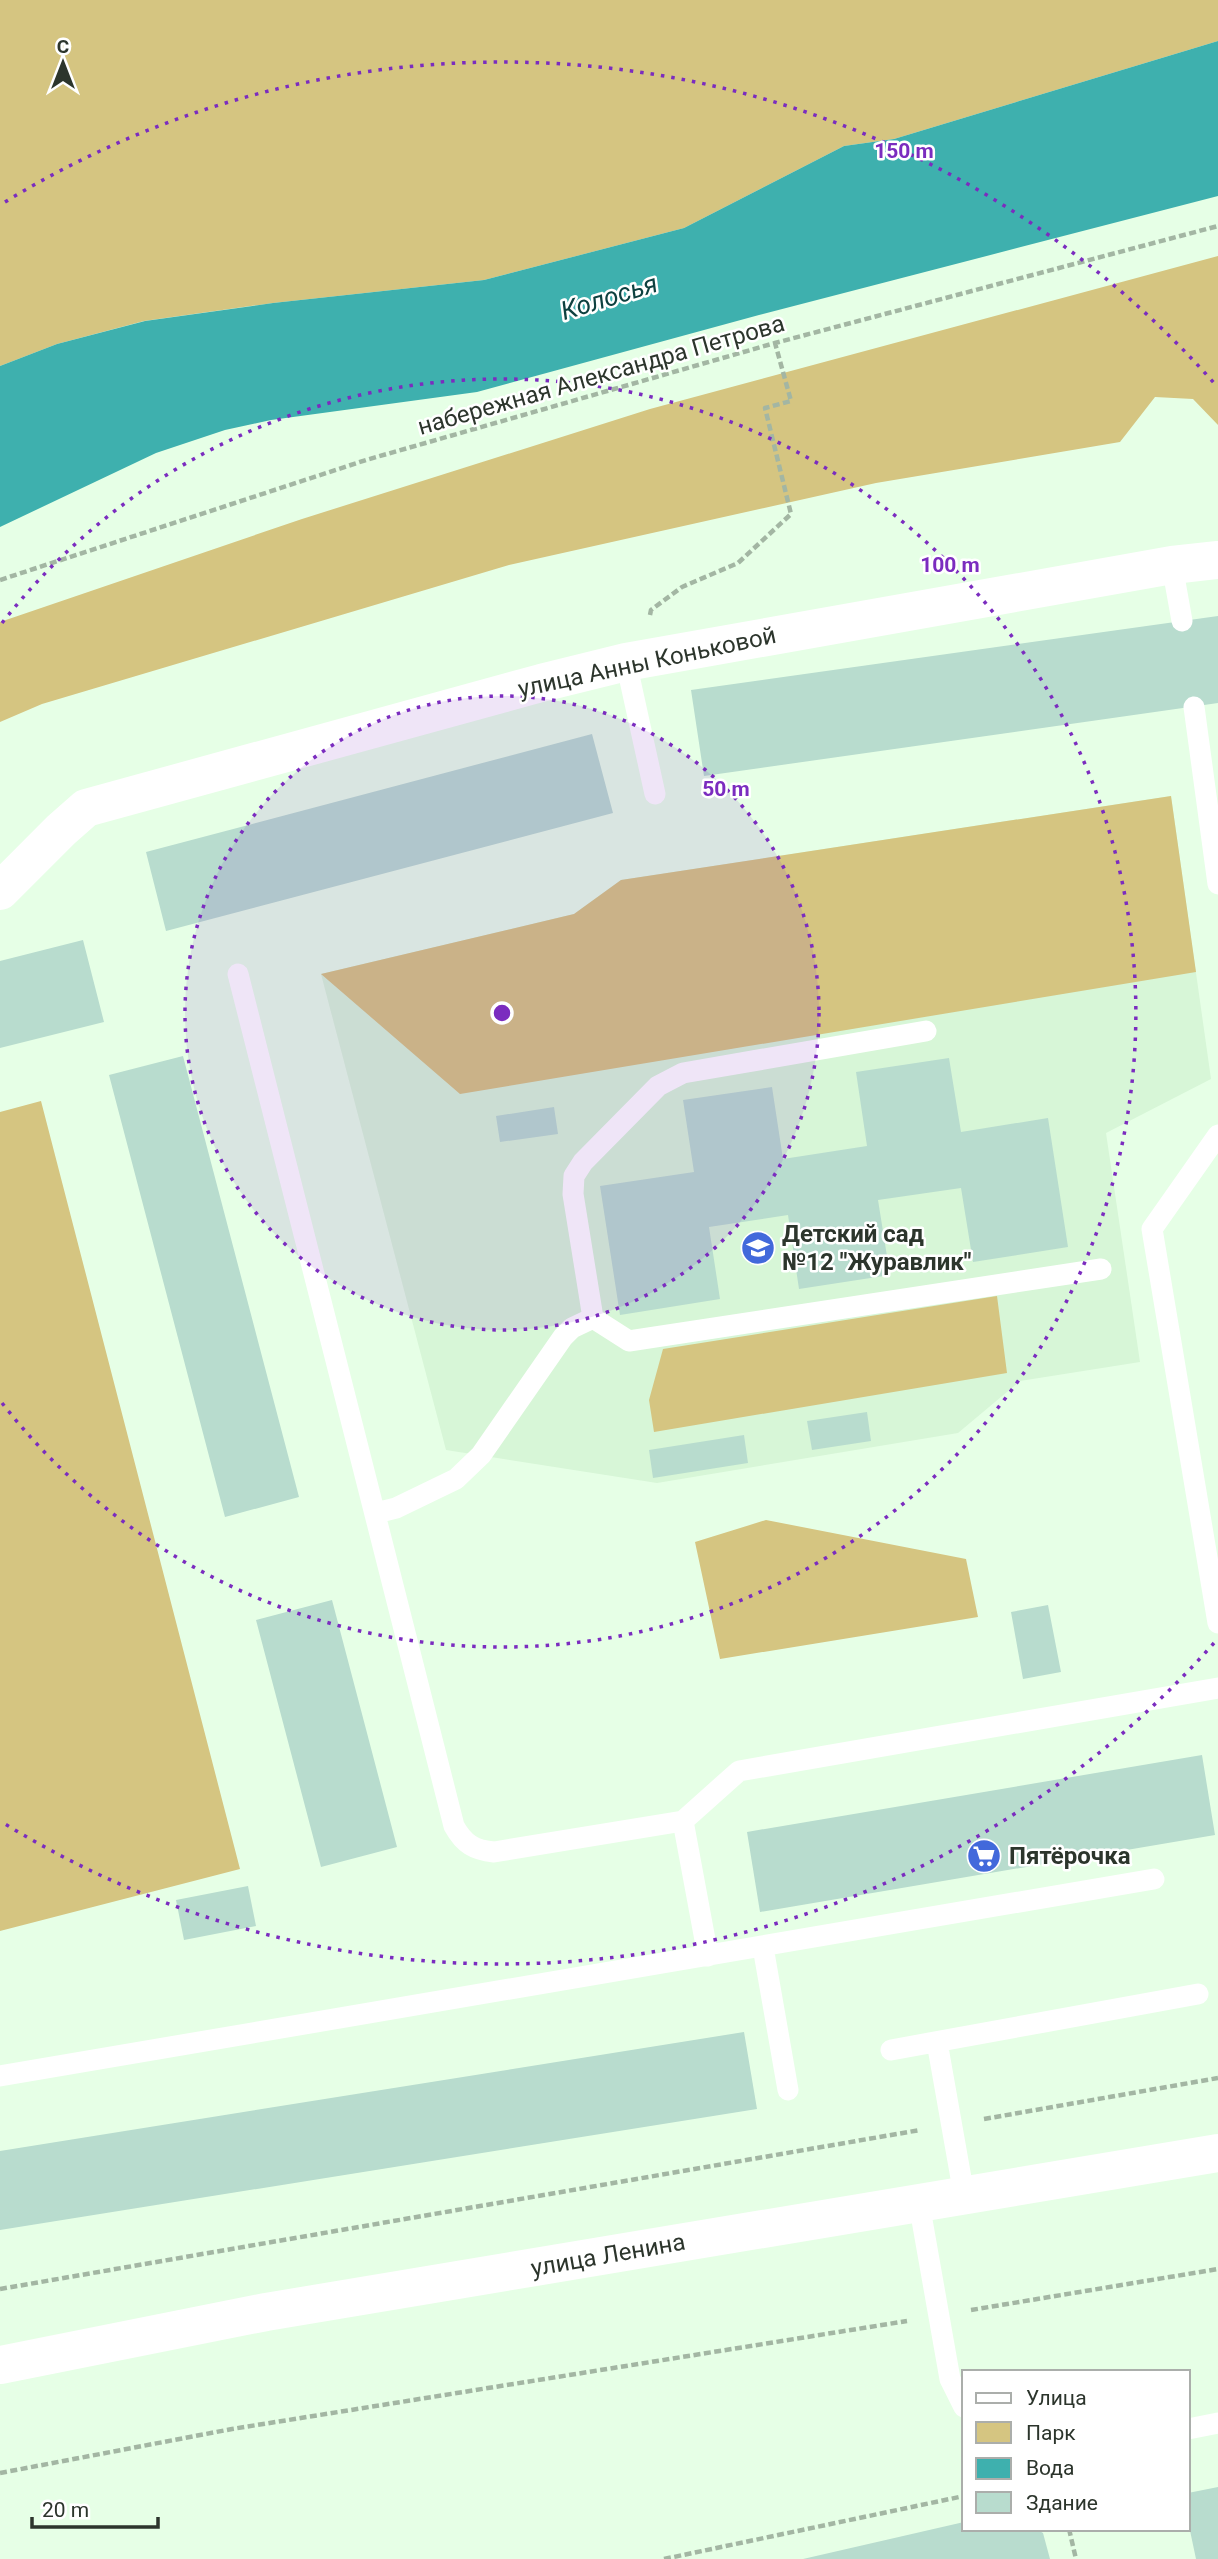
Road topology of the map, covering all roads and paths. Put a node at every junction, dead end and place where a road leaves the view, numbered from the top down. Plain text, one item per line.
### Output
1 (1218, 226) edge
2 (775, 343) junction
3 (1218, 560) edge
4 (1172, 565) junction
5 (0, 580) edge
6 (1182, 621) dead end
7 (637, 660) junction
8 (1194, 707) dead end
9 (655, 794) dead end
10 (1218, 884) edge
11 (0, 891) edge
12 (238, 974) dead end
13 (926, 1031) dead end
14 (1218, 1135) edge
15 (1101, 1269) dead end
16 (593, 1318) junction
17 (376, 1513) junction
18 (1218, 1623) edge
19 (1218, 1688) edge
20 (683, 1821) junction
21 (1154, 1879) dead end
22 (763, 1947) junction
23 (708, 1955) junction
24 (1198, 1994) dead end
25 (937, 2042) junction
26 (891, 2050) dead end
27 (0, 2076) edge
28 (1218, 2078) edge
29 (788, 2090) dead end
30 (951, 2125) junction
31 (1218, 2153) edge
32 (964, 2195) junction
33 (919, 2203) junction
34 (1218, 2269) edge
35 (0, 2289) edge
36 (939, 2316) junction
37 (0, 2365) edge
38 (962, 2404) edge
39 (1218, 2423) edge
40 (1190, 2429) edge
41 (0, 2473) edge
42 (962, 2496) edge
43 (1069, 2531) edge
44 (664, 2559) edge
45 (1076, 2559) edge

1 - 2 path, набережная Александра Петрова
2 - 5 path, набережная Александра Петрова
2 - 7 path
3 - 4 street, улица Анны Коньковой
4 - 6 lane
4 - 7 street, улица Анны Коньковой
7 - 9 lane
7 - 11 street, улица Анны Коньковой
8 - 10 lane
12 - 17 lane
13 - 16 lane
14 - 18 lane
15 - 16 lane
16 - 17 lane
17 - 20 lane
19 - 20 lane
20 - 23 lane
21 - 22 lane
22 - 23 lane
22 - 29 lane
23 - 27 lane
24 - 25 lane
25 - 26 lane
25 - 30 lane
28 - 30 path
30 - 32 lane
30 - 35 path
31 - 32 street, улица Ленина
32 - 33 street, улица Ленина
33 - 36 lane
33 - 37 street, улица Ленина
34 - 36 path
36 - 38 lane
36 - 41 path
39 - 40 lane
42 - 44 path
43 - 45 path

